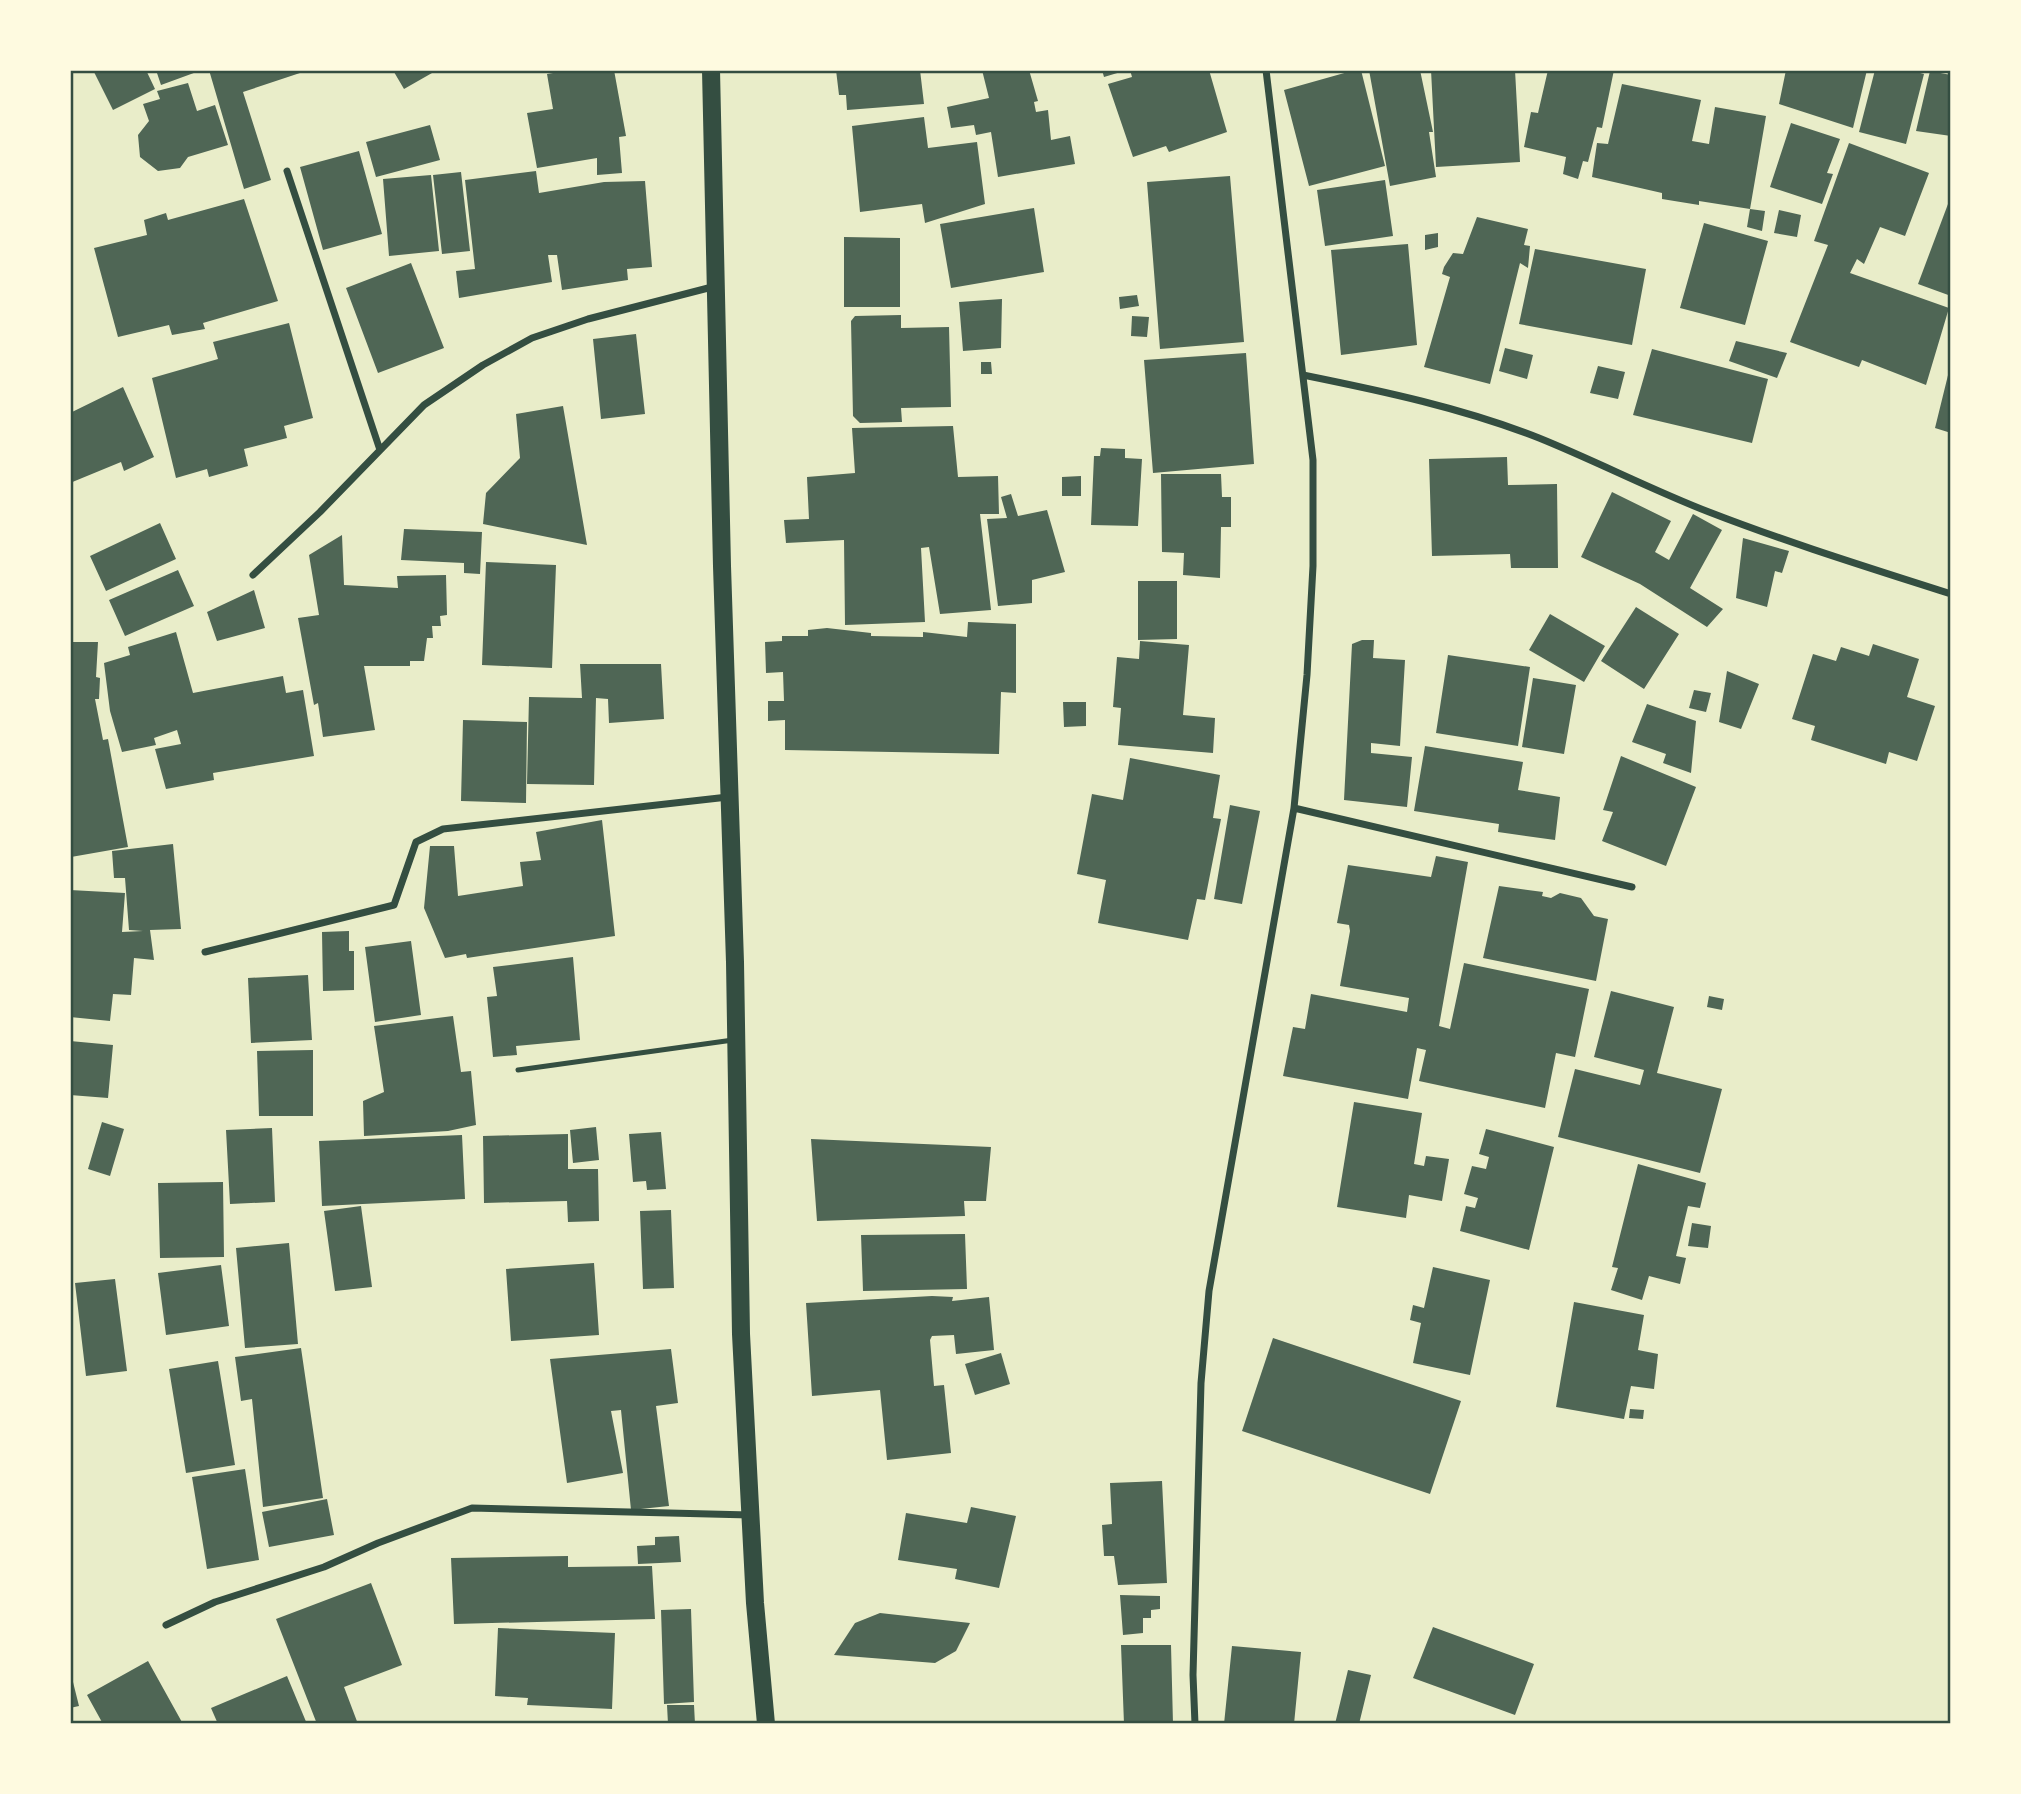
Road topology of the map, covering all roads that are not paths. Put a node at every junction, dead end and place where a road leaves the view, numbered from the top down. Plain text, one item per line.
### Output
1 (711, 70) edge
2 (1266, 70) edge
3 (287, 171) dead end
4 (717, 286) junction
5 (1303, 375) junction
6 (380, 450) junction
7 (253, 575) dead end
8 (1951, 594) edge
9 (729, 796) junction
10 (1294, 808) junction
11 (1633, 887) dead end
12 (205, 952) dead end
13 (736, 1040) junction
14 (518, 1070) dead end
15 (750, 1515) junction
16 (166, 1625) dead end
17 (766, 1724) edge
18 (1195, 1724) edge

1 - 4 main road
2 - 5 street
3 - 6 street
4 - 6 street
4 - 9 main road
5 - 8 street
5 - 10 street
6 - 7 street
9 - 12 street
9 - 13 main road
10 - 11 street
10 - 18 street
13 - 14 lane
13 - 15 main road
15 - 16 street
15 - 17 main road

